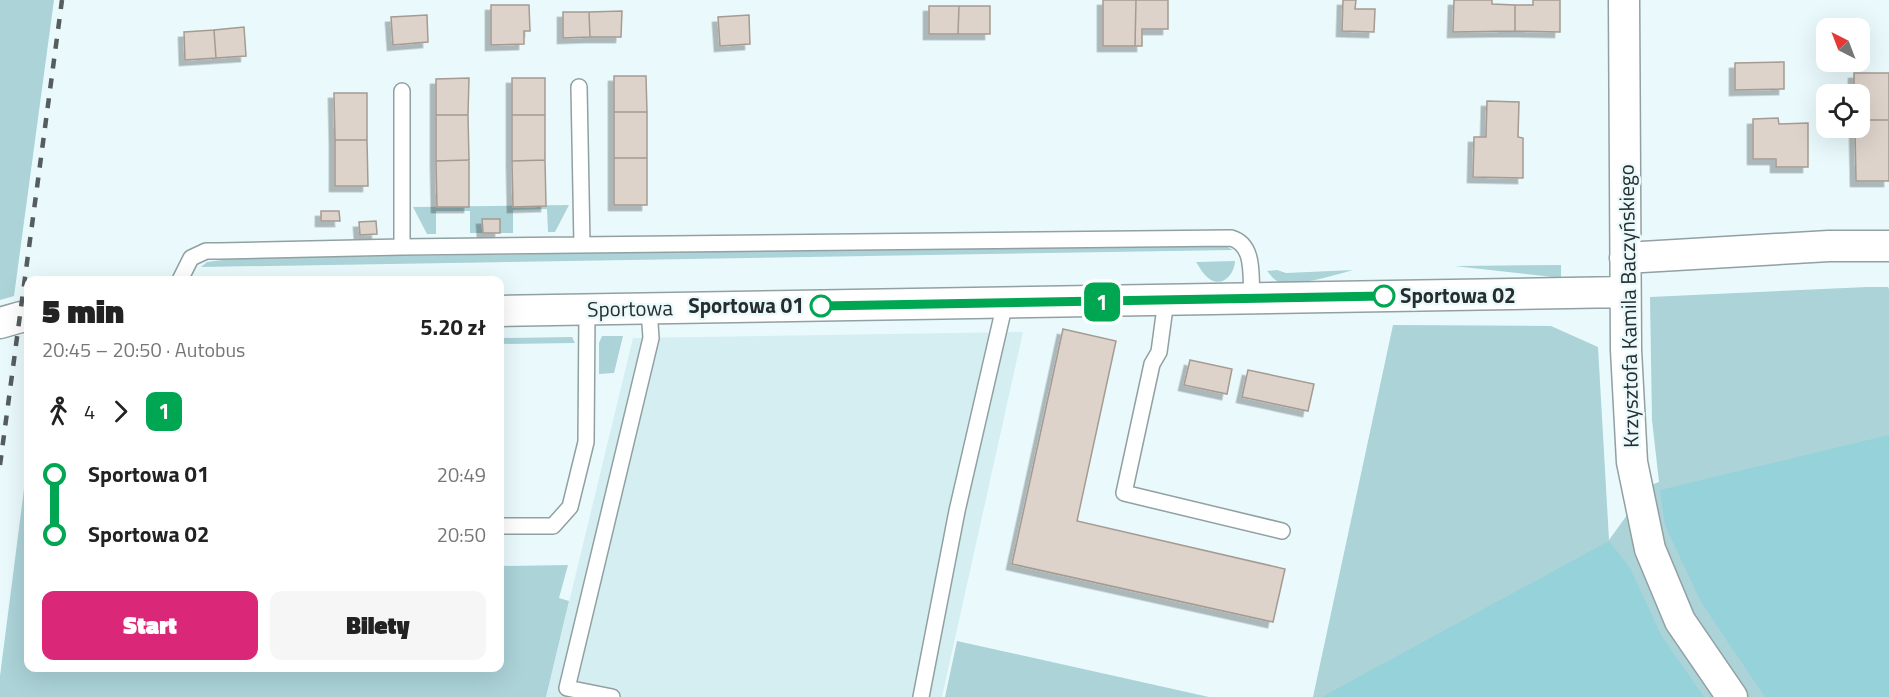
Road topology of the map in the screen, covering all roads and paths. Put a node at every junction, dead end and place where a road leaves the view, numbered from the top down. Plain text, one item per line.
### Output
1 (1624, 0) edge
2 (579, 87) dead end
3 (402, 91) dead end
4 (582, 245) junction
5 (1889, 246) edge
6 (402, 247) junction
7 (1625, 258) junction
8 (182, 276) edge
9 (1625, 292) junction
10 (1252, 299) junction
11 (1166, 300) junction
12 (1005, 303) junction
13 (649, 309) junction
14 (587, 310) junction
15 (504, 311) edge
16 (24, 317) edge
17 (0, 323) edge
18 (504, 526) edge
19 (1282, 531) dead end
20 (612, 697) edge
21 (921, 697) edge
22 (1732, 697) edge

1 - 7 street, Krzysztofa Kamila Baczyńskiego
2 - 4 lane
3 - 6 lane
4 - 6 lane
4 - 10 lane
5 - 7 street
6 - 8 lane
7 - 9 street, Krzysztofa Kamila Baczyńskiego
9 - 10 street, Sportowa
9 - 22 street, Krzysztofa Kamila Baczyńskiego
10 - 11 street, Sportowa
11 - 12 street, Sportowa
11 - 19 lane
12 - 13 street, Sportowa
12 - 21 lane
13 - 14 street, Sportowa
13 - 20 lane
14 - 15 street, Sportowa
14 - 18 lane
16 - 17 street

